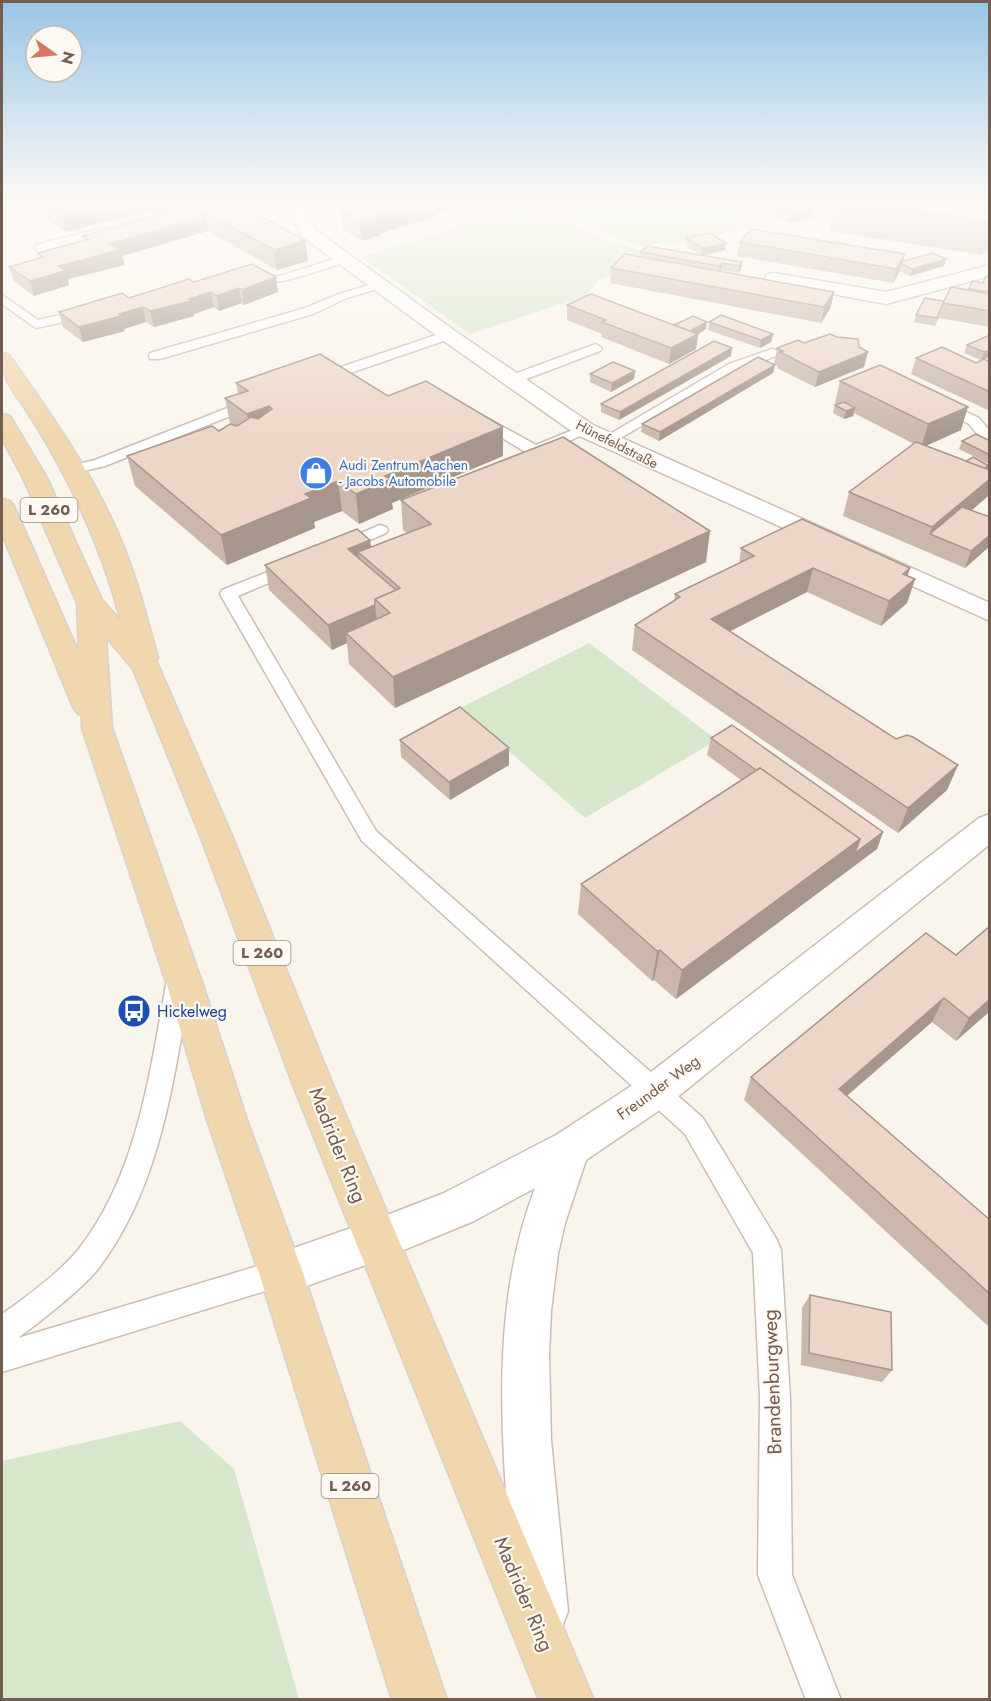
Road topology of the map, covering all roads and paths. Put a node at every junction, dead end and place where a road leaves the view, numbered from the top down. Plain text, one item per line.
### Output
1 (374, 281) edge
2 (793, 281) edge
3 (948, 281) edge
4 (379, 285) junction
5 (2, 298) edge
6 (104, 309) edge
7 (447, 335) junction
8 (596, 348) dead end
9 (772, 353) dead end
10 (155, 356) dead end
11 (2, 359) edge
12 (346, 370) junction
13 (511, 380) junction
14 (365, 382) edge
15 (302, 385) edge
16 (269, 397) edge
17 (927, 397) edge
18 (467, 411) edge
19 (2, 421) edge
20 (585, 430) junction
21 (605, 441) junction
22 (990, 441) edge
23 (71, 470) junction
24 (2, 506) edge
25 (380, 530) dead end
26 (326, 553) edge
27 (304, 562) edge
28 (90, 603) junction
29 (990, 613) edge
30 (147, 666) junction
31 (97, 728) junction
32 (990, 826) edge
33 (180, 972) junction
34 (656, 1091) junction
35 (570, 1149) junction
36 (377, 1240) junction
37 (281, 1273) junction
38 (2, 1331) edge
39 (2, 1357) edge
40 (545, 1643) junction
41 (420, 1700) edge
42 (567, 1700) edge
43 (824, 1700) edge

1 - 4 street, Hünefeldstraße
2 - 3 street
4 - 7 street, Hünefeldstraße
4 - 10 lane
5 - 6 lane
7 - 12 lane
7 - 13 street, Hünefeldstraße
8 - 13 lane
9 - 21 lane
11 - 23 main road
12 - 14 lane
12 - 15 lane
13 - 20 street, Hünefeldstraße
16 - 23 lane
17 - 22 lane
18 - 20 lane
19 - 28 main road, Madrider Ring / L 260
20 - 21 street, Hünefeldstraße
21 - 29 street, Hünefeldstraße
23 - 30 main road
24 - 31 main road
25 - 26 lane
27 - 34 lane
28 - 30 main road, Madrider Ring / L 260
28 - 31 main road, Madrider Ring / L 260
30 - 36 main road, Madrider Ring / L 260
31 - 33 main road, Madrider Ring / L 260
32 - 34 street, Freunder Weg
33 - 37 main road, Madrider Ring / L 260
33 - 38 lane
34 - 35 street, Freunder Weg
34 - 43 lane, Brandenburgweg
35 - 36 street, Freunder Weg
35 - 40 street
36 - 37 street, Freunder Weg
36 - 40 main road, Madrider Ring / L 260
37 - 39 lane
37 - 41 main road, Madrider Ring / L 260
40 - 42 main road, Madrider Ring / L 260

